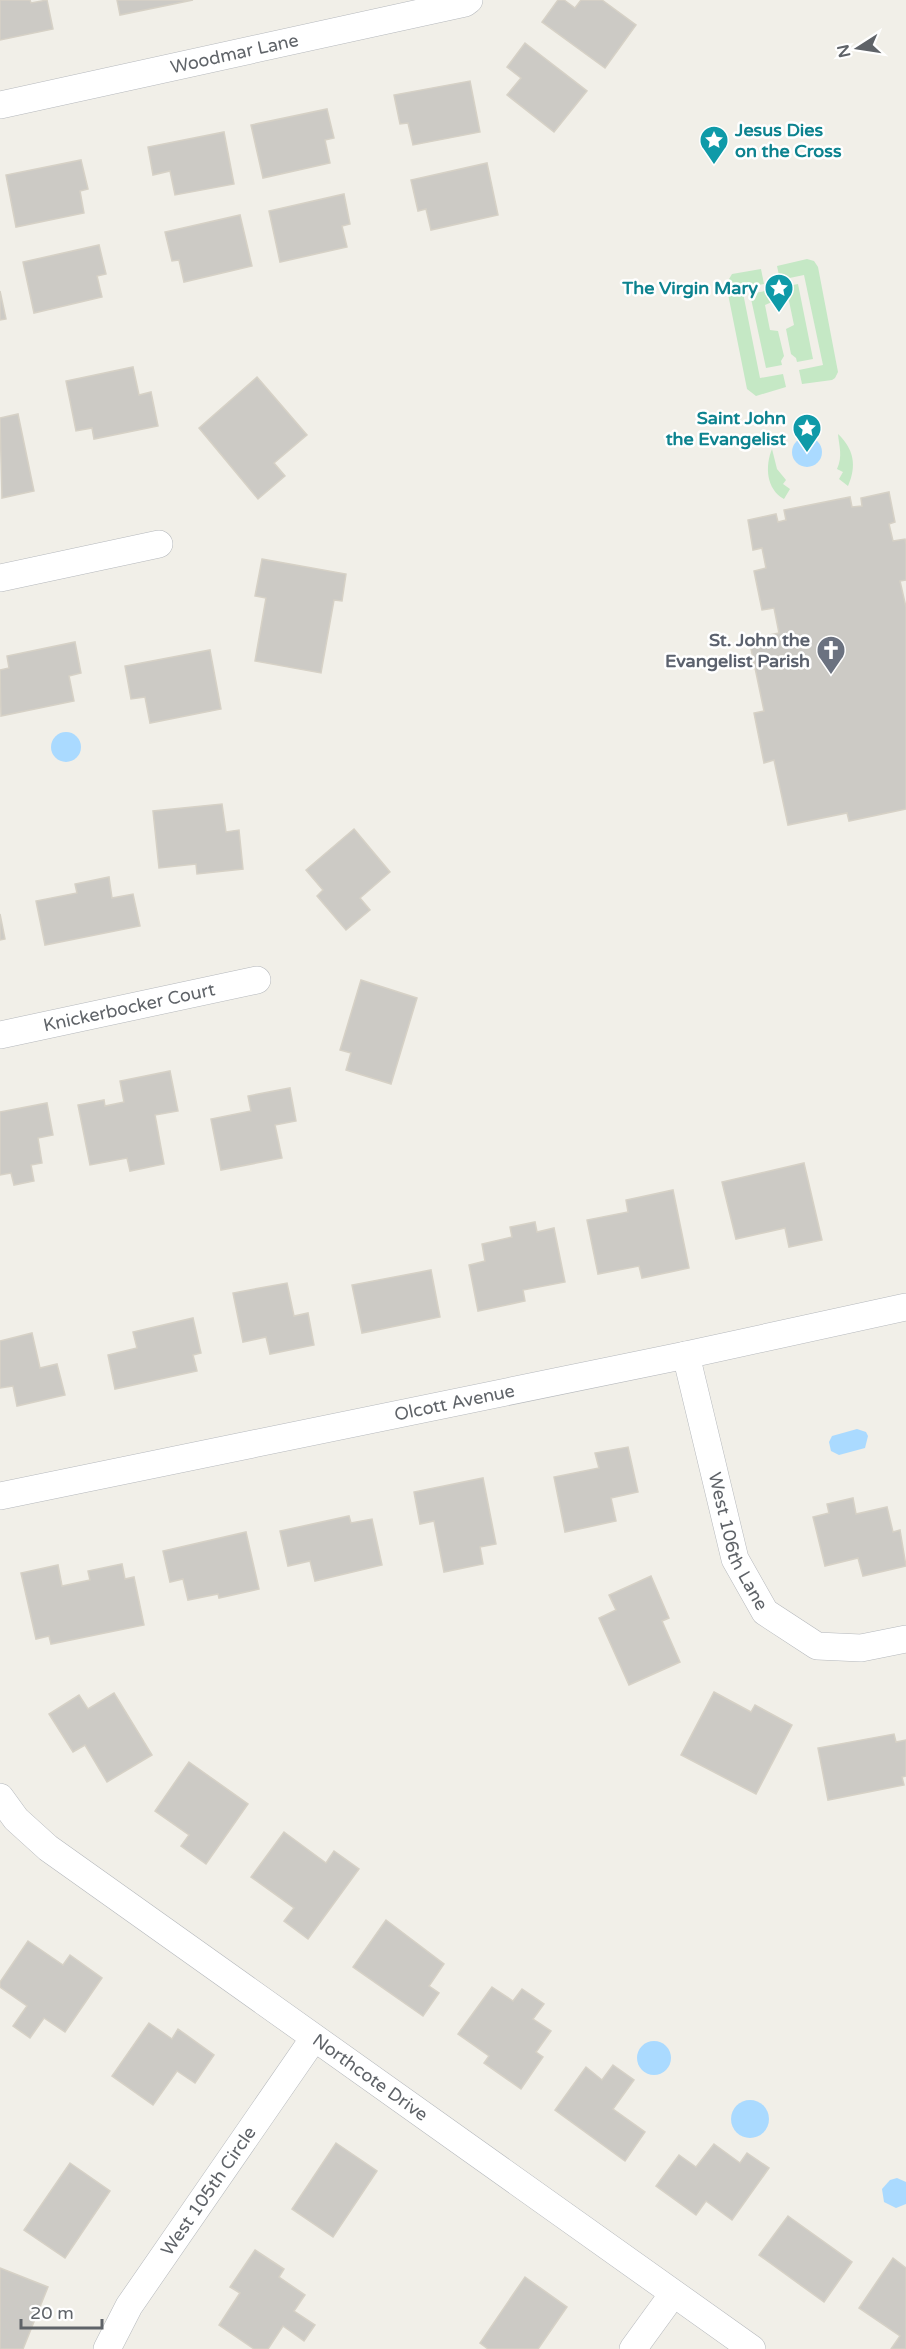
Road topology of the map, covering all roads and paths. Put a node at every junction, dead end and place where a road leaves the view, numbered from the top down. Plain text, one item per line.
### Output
1 (469, 0) edge
2 (0, 105) edge
3 (159, 544) dead end
4 (0, 578) edge
5 (257, 980) dead end
6 (0, 1035) edge
7 (906, 1306) edge
8 (686, 1355) junction
9 (0, 1496) edge
10 (906, 1639) edge
11 (0, 1797) edge
12 (314, 2038) junction
13 (673, 2294) junction
14 (107, 2349) edge
15 (633, 2349) edge
16 (752, 2349) edge

1 - 2 street, Woodmar Lane
3 - 4 street
5 - 6 street, Knickerbocker Court
7 - 8 street, Olcott Avenue
8 - 9 street, Olcott Avenue
8 - 10 street, West 106th Lane
11 - 12 street, Northcote Drive
12 - 13 street, Northcote Drive
12 - 14 street, West 105th Circle
13 - 15 street
13 - 16 street, Northcote Drive

